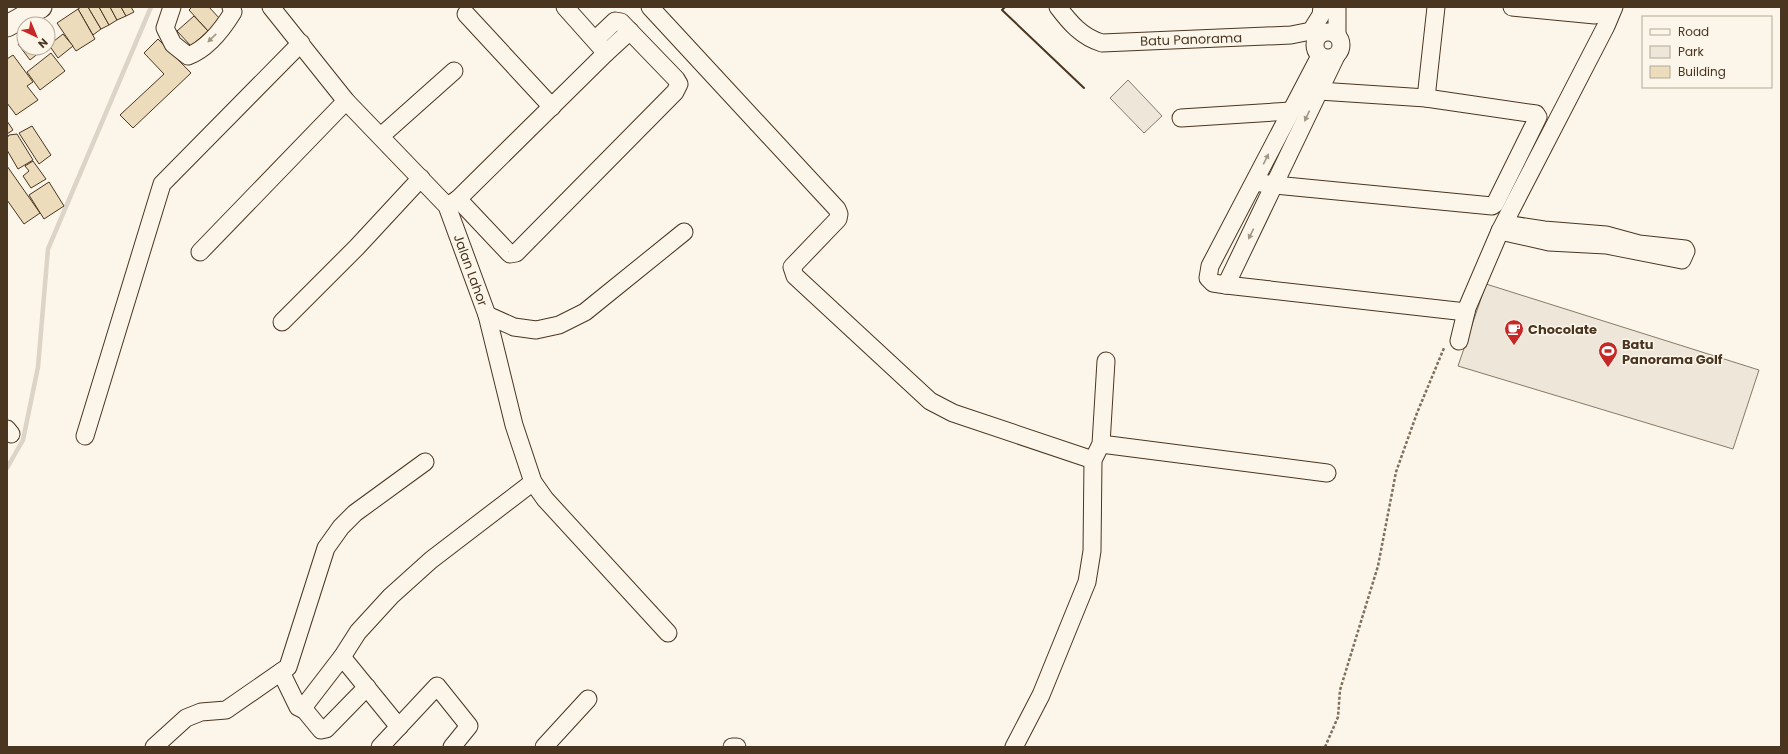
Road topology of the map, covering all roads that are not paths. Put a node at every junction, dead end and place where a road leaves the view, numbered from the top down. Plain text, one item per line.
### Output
1 (41, 7) edge
2 (172, 7) edge
3 (232, 7) edge
4 (271, 7) edge
5 (566, 7) edge
6 (650, 7) edge
7 (1058, 7) edge
8 (1322, 7) edge
9 (1337, 7) edge
10 (1436, 7) edge
11 (1512, 7) edge
12 (1600, 7) edge
13 (1614, 7) edge
14 (466, 14) dead end
15 (7, 26) edge
16 (630, 31) junction
17 (1337, 34) junction
18 (595, 40) junction
19 (301, 43) junction
20 (1321, 46) junction
21 (606, 53) junction
22 (454, 70) dead end
23 (1319, 91) junction
24 (1426, 98) junction
25 (346, 101) junction
26 (552, 107) junction
27 (1291, 111) junction
28 (1181, 118) dead end
29 (381, 136) junction
30 (421, 178) junction
31 (1255, 182) junction
32 (1275, 185) junction
33 (453, 203) junction
34 (1503, 228) junction
35 (684, 232) dead end
36 (200, 252) dead end
37 (1226, 285) junction
38 (1466, 312) junction
39 (487, 315) junction
40 (282, 322) dead end
41 (1452, 341) road end
42 (1106, 362) dead end
43 (85, 436) dead end
44 (1101, 444) junction
45 (1093, 460) junction
46 (425, 462) dead end
47 (1327, 473) dead end
48 (533, 482) junction
49 (668, 633) dead end
50 (342, 657) junction
51 (282, 672) junction
52 (366, 687) junction
53 (588, 699) dead end
54 (303, 708) junction
55 (399, 727) junction
56 (154, 747) edge
57 (380, 747) edge
58 (452, 747) edge
59 (544, 747) edge
60 (732, 747) edge
61 (738, 747) edge
62 (1014, 747) edge

1 - 15 main road
3 -> 2 street
4 - 19 street, Jalan Lahor
5 - 18 street
6 - 45 street
7 - 20 street, Batu Panorama
8 - 20 street
9 - 17 street
10 - 24 street
11 - 12 street
13 - 34 street
14 - 26 street
16 - 18 street
16 - 21 street
16 - 33 street
17 - 20 street, Batu Panorama
17 - 20 street
18 - 21 street
19 - 25 street, Jalan Lahor
19 - 43 street
20 - 23 street
20 - 27 street
21 - 26 street
22 - 29 street
23 - 24 street
23 -> 32 street
24 - 32 street
25 - 29 street, Jalan Lahor
25 - 36 street
26 - 33 street
27 - 28 street
31 -> 27 street
29 - 30 street, Jalan Lahor
30 - 33 street, Jalan Lahor
30 - 40 street
31 - 32 street
31 - 37 street
32 -> 37 street
33 - 39 street, Jalan Lahor
34 - 34 street
34 - 38 street
35 - 39 street
37 - 38 street
38 - 41 street
39 - 48 street, Jalan Lahor
42 - 44 street
44 - 45 street
44 - 47 street
45 - 62 street
46 - 51 street
48 - 49 street, Jalan Lahor
48 - 50 street
50 - 52 street
50 - 54 street
51 - 54 street
51 - 56 street
52 - 54 street
52 - 55 street
53 - 59 street
55 - 57 street
55 - 58 street
60 - 61 street

